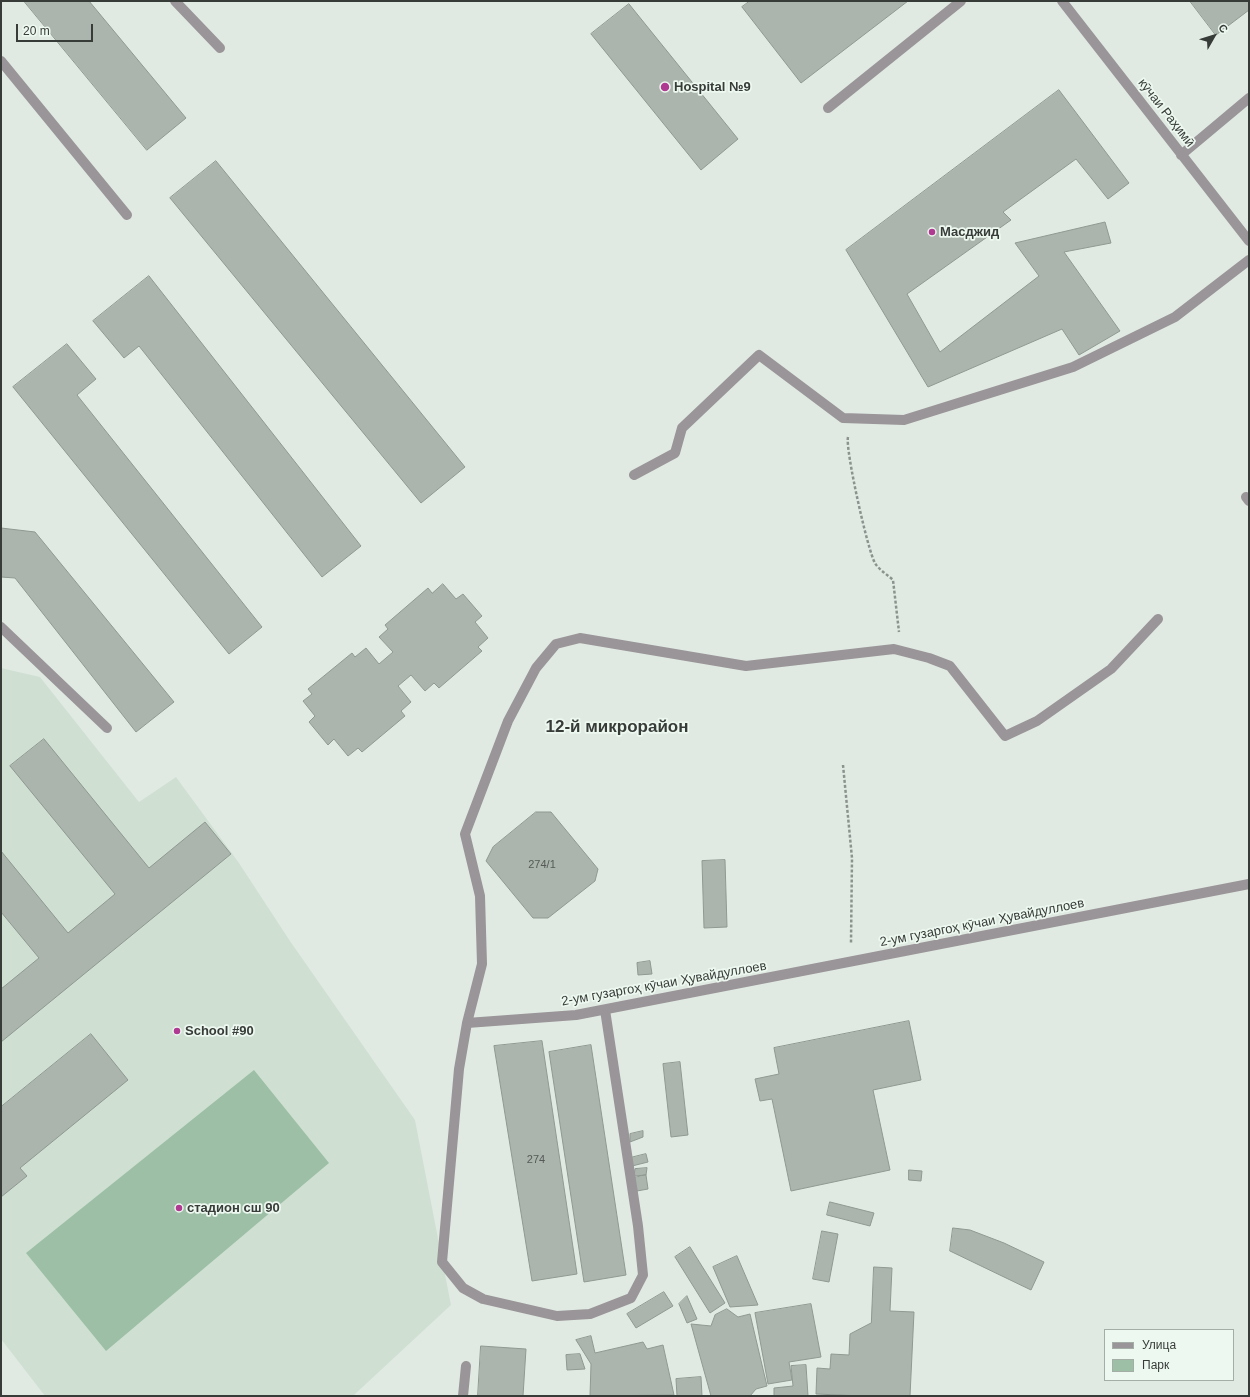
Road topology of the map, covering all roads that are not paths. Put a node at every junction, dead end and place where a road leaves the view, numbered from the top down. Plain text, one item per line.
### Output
1 (175, 1) edge
2 (960, 1) edge
3 (1062, 1) edge
4 (220, 48) dead end
5 (1, 61) edge
6 (1249, 98) edge
7 (828, 108) dead end
8 (1181, 155) junction
9 (127, 215) dead end
10 (1249, 241) edge
11 (1249, 260) edge
12 (634, 474) dead end
13 (1158, 619) dead end
14 (1, 627) edge
15 (107, 728) dead end
16 (1249, 884) edge
17 (605, 1010) junction
18 (467, 1023) junction
19 (466, 1366) dead end
20 (464, 1396) edge

1 - 4 street
2 - 7 street
3 - 8 street, кӯчаи Раҳимӣ
5 - 9 street
6 - 8 street
8 - 10 street, кӯчаи Раҳимӣ
11 - 12 street
13 - 18 street
14 - 15 street
16 - 17 street, 2-ум гузаргоҳ кӯчаи Ҳувайдуллоев
17 - 18 street, 2-ум гузаргоҳ кӯчаи Ҳувайдуллоев
17 - 18 street
19 - 20 street

